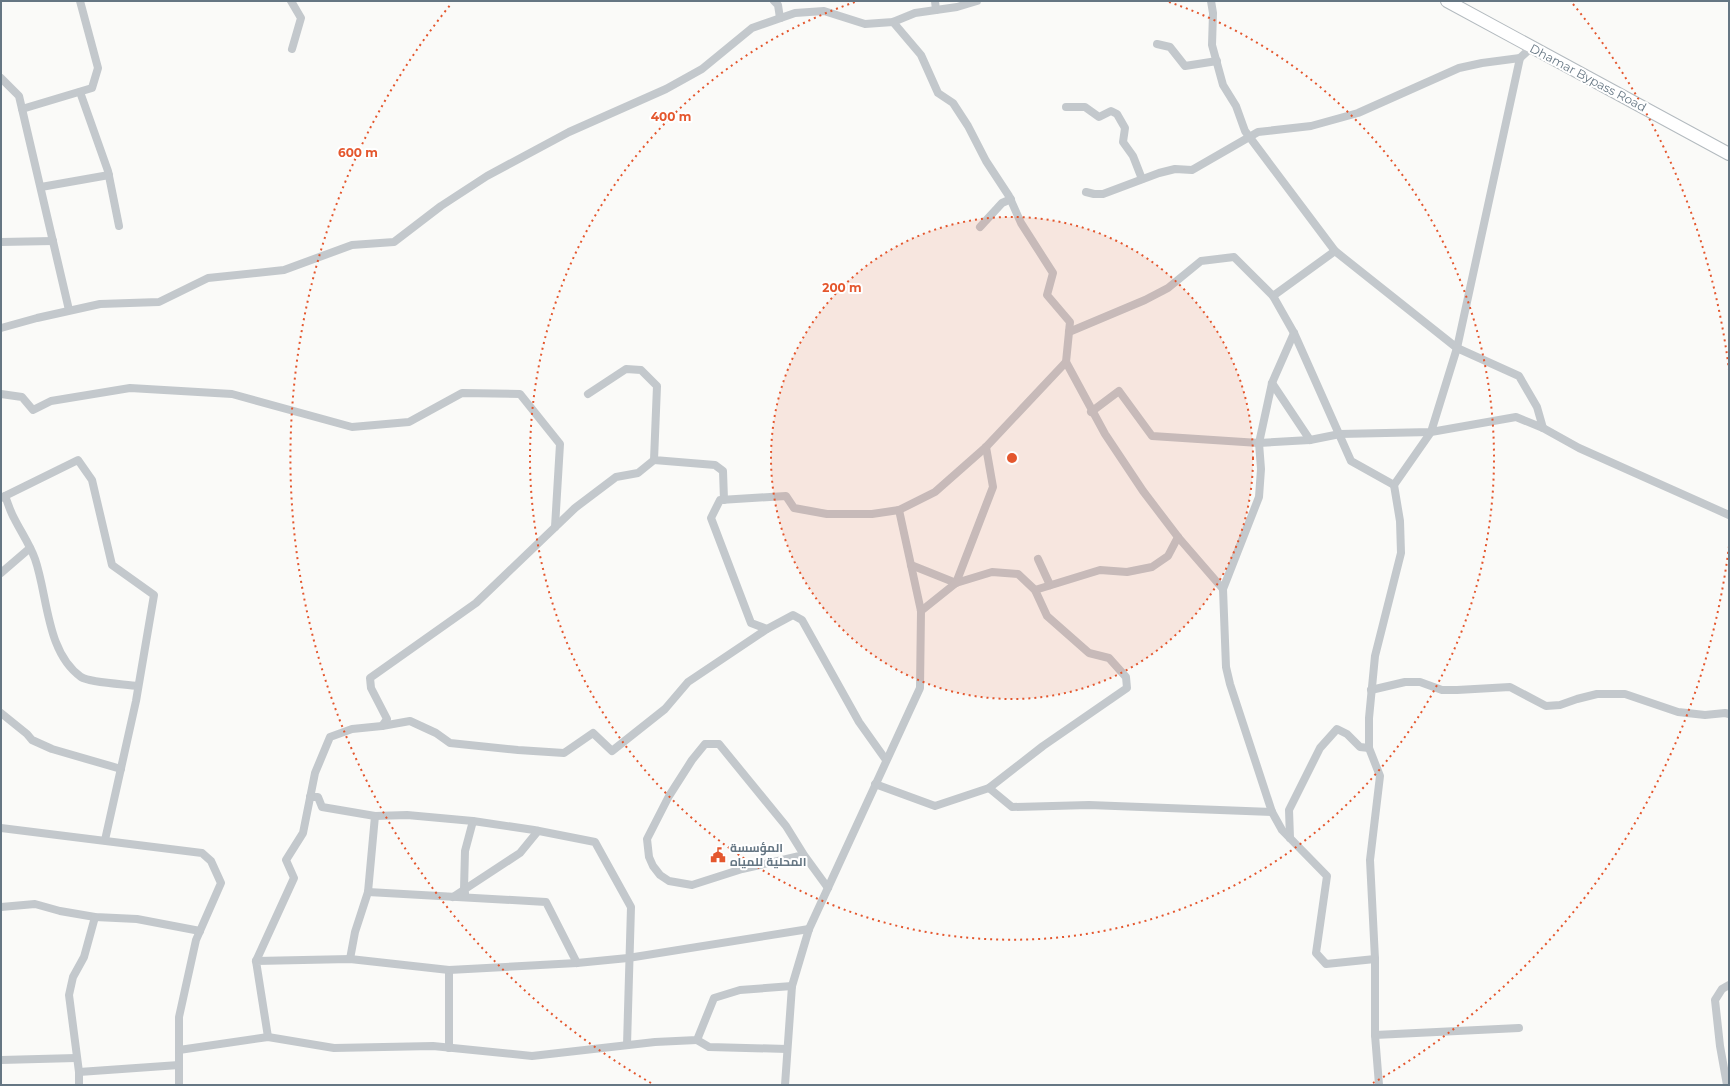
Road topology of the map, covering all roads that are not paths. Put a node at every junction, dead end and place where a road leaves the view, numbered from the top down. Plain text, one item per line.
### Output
1 (80, 1) edge
2 (291, 1) edge
3 (774, 1) edge
4 (935, 1) edge
5 (977, 1) edge
6 (1211, 1) edge
7 (1447, 1) edge
8 (936, 10) junction
9 (780, 18) junction
10 (893, 22) junction
11 (1157, 44) dead end
12 (1532, 47) junction
13 (292, 49) dead end
14 (1520, 58) junction
15 (1217, 61) junction
16 (1, 78) edge
17 (80, 92) junction
18 (1066, 107) dead end
19 (22, 109) junction
20 (1250, 136) junction
21 (1729, 154) edge
22 (109, 175) junction
23 (1142, 179) junction
24 (41, 187) junction
25 (1086, 192) dead end
26 (1011, 199) junction
27 (119, 226) dead end
28 (980, 227) dead end
29 (53, 241) junction
30 (1, 242) edge
31 (1335, 251) junction
32 (1273, 296) junction
33 (69, 310) junction
34 (1, 328) edge
35 (1069, 332) junction
36 (1294, 333) junction
37 (1457, 348) junction
38 (1066, 362) junction
39 (1272, 383) junction
40 (1, 394) edge
41 (588, 394) dead end
42 (1092, 412) junction
43 (1542, 428) junction
44 (1431, 432) junction
45 (1340, 434) junction
46 (1310, 440) junction
47 (1259, 443) junction
48 (986, 447) junction
49 (654, 460) junction
50 (1394, 485) junction
51 (3, 497) edge
52 (724, 500) junction
53 (899, 510) junction
54 (1729, 515) edge
55 (555, 527) junction
56 (1178, 537) junction
57 (30, 548) junction
58 (1038, 559) dead end
59 (911, 564) junction
60 (1, 573) edge
61 (956, 583) junction
62 (1050, 585) junction
63 (1223, 589) junction
64 (1035, 590) junction
65 (922, 611) junction
66 (767, 629) junction
67 (138, 686) junction
68 (1371, 690) junction
69 (1, 714) edge
70 (1729, 714) edge
71 (382, 726) junction
72 (1369, 748) junction
73 (886, 760) junction
74 (121, 769) junction
75 (875, 784) junction
76 (989, 788) junction
77 (310, 797) junction
78 (1272, 812) junction
79 (375, 816) junction
80 (473, 821) junction
81 (1, 828) edge
82 (538, 831) junction
83 (1290, 838) junction
84 (105, 840) junction
85 (804, 855) junction
86 (828, 888) junction
87 (368, 892) junction
88 (466, 893) junction
89 (1, 907) edge
90 (95, 917) junction
91 (809, 929) junction
92 (200, 931) junction
93 (628, 958) junction
94 (350, 959) junction
95 (1375, 959) junction
96 (256, 961) junction
97 (576, 963) junction
98 (449, 970) junction
99 (1729, 985) edge
100 (792, 986) junction
101 (1519, 1028) dead end
102 (1375, 1035) junction
103 (268, 1038) junction
104 (697, 1040) junction
105 (627, 1045) junction
106 (450, 1048) junction
107 (788, 1049) junction
108 (179, 1050) junction
109 (76, 1058) junction
110 (1, 1060) edge
111 (179, 1066) junction
112 (79, 1072) junction
113 (79, 1085) edge
114 (179, 1085) edge
115 (785, 1085) edge
116 (1379, 1085) edge
117 (1727, 1085) edge

1 - 17 street
2 - 13 street
3 - 9 street
4 - 8 street
5 - 8 street
6 - 15 street
7 - 12 main road, Dhamar Bypass Road
8 - 10 street
9 - 10 street
9 - 33 street
10 - 26 street
11 - 15 street
12 - 14 street
12 - 21 main road, Dhamar Bypass Road
14 - 20 street
14 - 37 street
15 - 20 street
16 - 19 street
17 - 19 street
17 - 22 street
18 - 23 street
19 - 24 street
20 - 23 street
20 - 31 street
22 - 24 street
22 - 27 street
23 - 25 street
24 - 29 street
26 - 28 street
26 - 35 street
29 - 30 street
29 - 33 street
31 - 32 street
31 - 37 street
32 - 35 street
32 - 36 street
33 - 34 street
35 - 38 street
36 - 39 street
36 - 45 street
37 - 43 street
37 - 44 street
38 - 42 street
38 - 48 street
39 - 46 street
39 - 47 street
40 - 55 street
41 - 49 street
42 - 47 street
42 - 56 street
43 - 44 street
43 - 54 street
44 - 45 street
44 - 50 street
45 - 46 street
45 - 50 street
46 - 47 street
47 - 63 street
48 - 53 street
48 - 61 street
49 - 52 street
49 - 55 street
50 - 68 street
51 - 57 street
51 - 67 street
52 - 53 street
52 - 66 street
53 - 59 street
55 - 71 street
56 - 62 street
56 - 63 street
57 - 60 street
57 - 67 street
58 - 62 street
59 - 61 street
59 - 65 street
61 - 64 street
61 - 65 street
62 - 64 street
63 - 78 street
64 - 76 street
65 - 73 street
66 - 71 street
66 - 73 street
67 - 74 street
68 - 70 street
68 - 72 street
69 - 74 street
71 - 77 street
72 - 83 street
72 - 95 street
73 - 75 street
74 - 84 street
75 - 76 street
75 - 86 street
76 - 78 street
77 - 79 street
77 - 96 street
78 - 83 street
79 - 80 street
79 - 87 street
80 - 82 street
80 - 88 street
81 - 84 street
82 - 88 street
82 - 93 street
83 - 95 street
84 - 92 street
85 - 85 street
85 - 86 street
86 - 91 street
87 - 88 street
87 - 94 street
88 - 97 street
89 - 90 street
90 - 92 street
90 - 109 street
91 - 93 street
91 - 100 street
92 - 108 street
93 - 97 street
93 - 105 street
94 - 96 street
94 - 98 street
95 - 102 street
96 - 103 street
97 - 98 street
98 - 106 street
99 - 117 street
100 - 104 street
100 - 107 street
101 - 102 street
102 - 116 street
103 - 106 street
103 - 108 street
104 - 105 street
104 - 107 street
105 - 106 street
107 - 115 street
108 - 111 street
109 - 110 street
109 - 112 street
111 - 112 street
111 - 114 street
112 - 113 street

